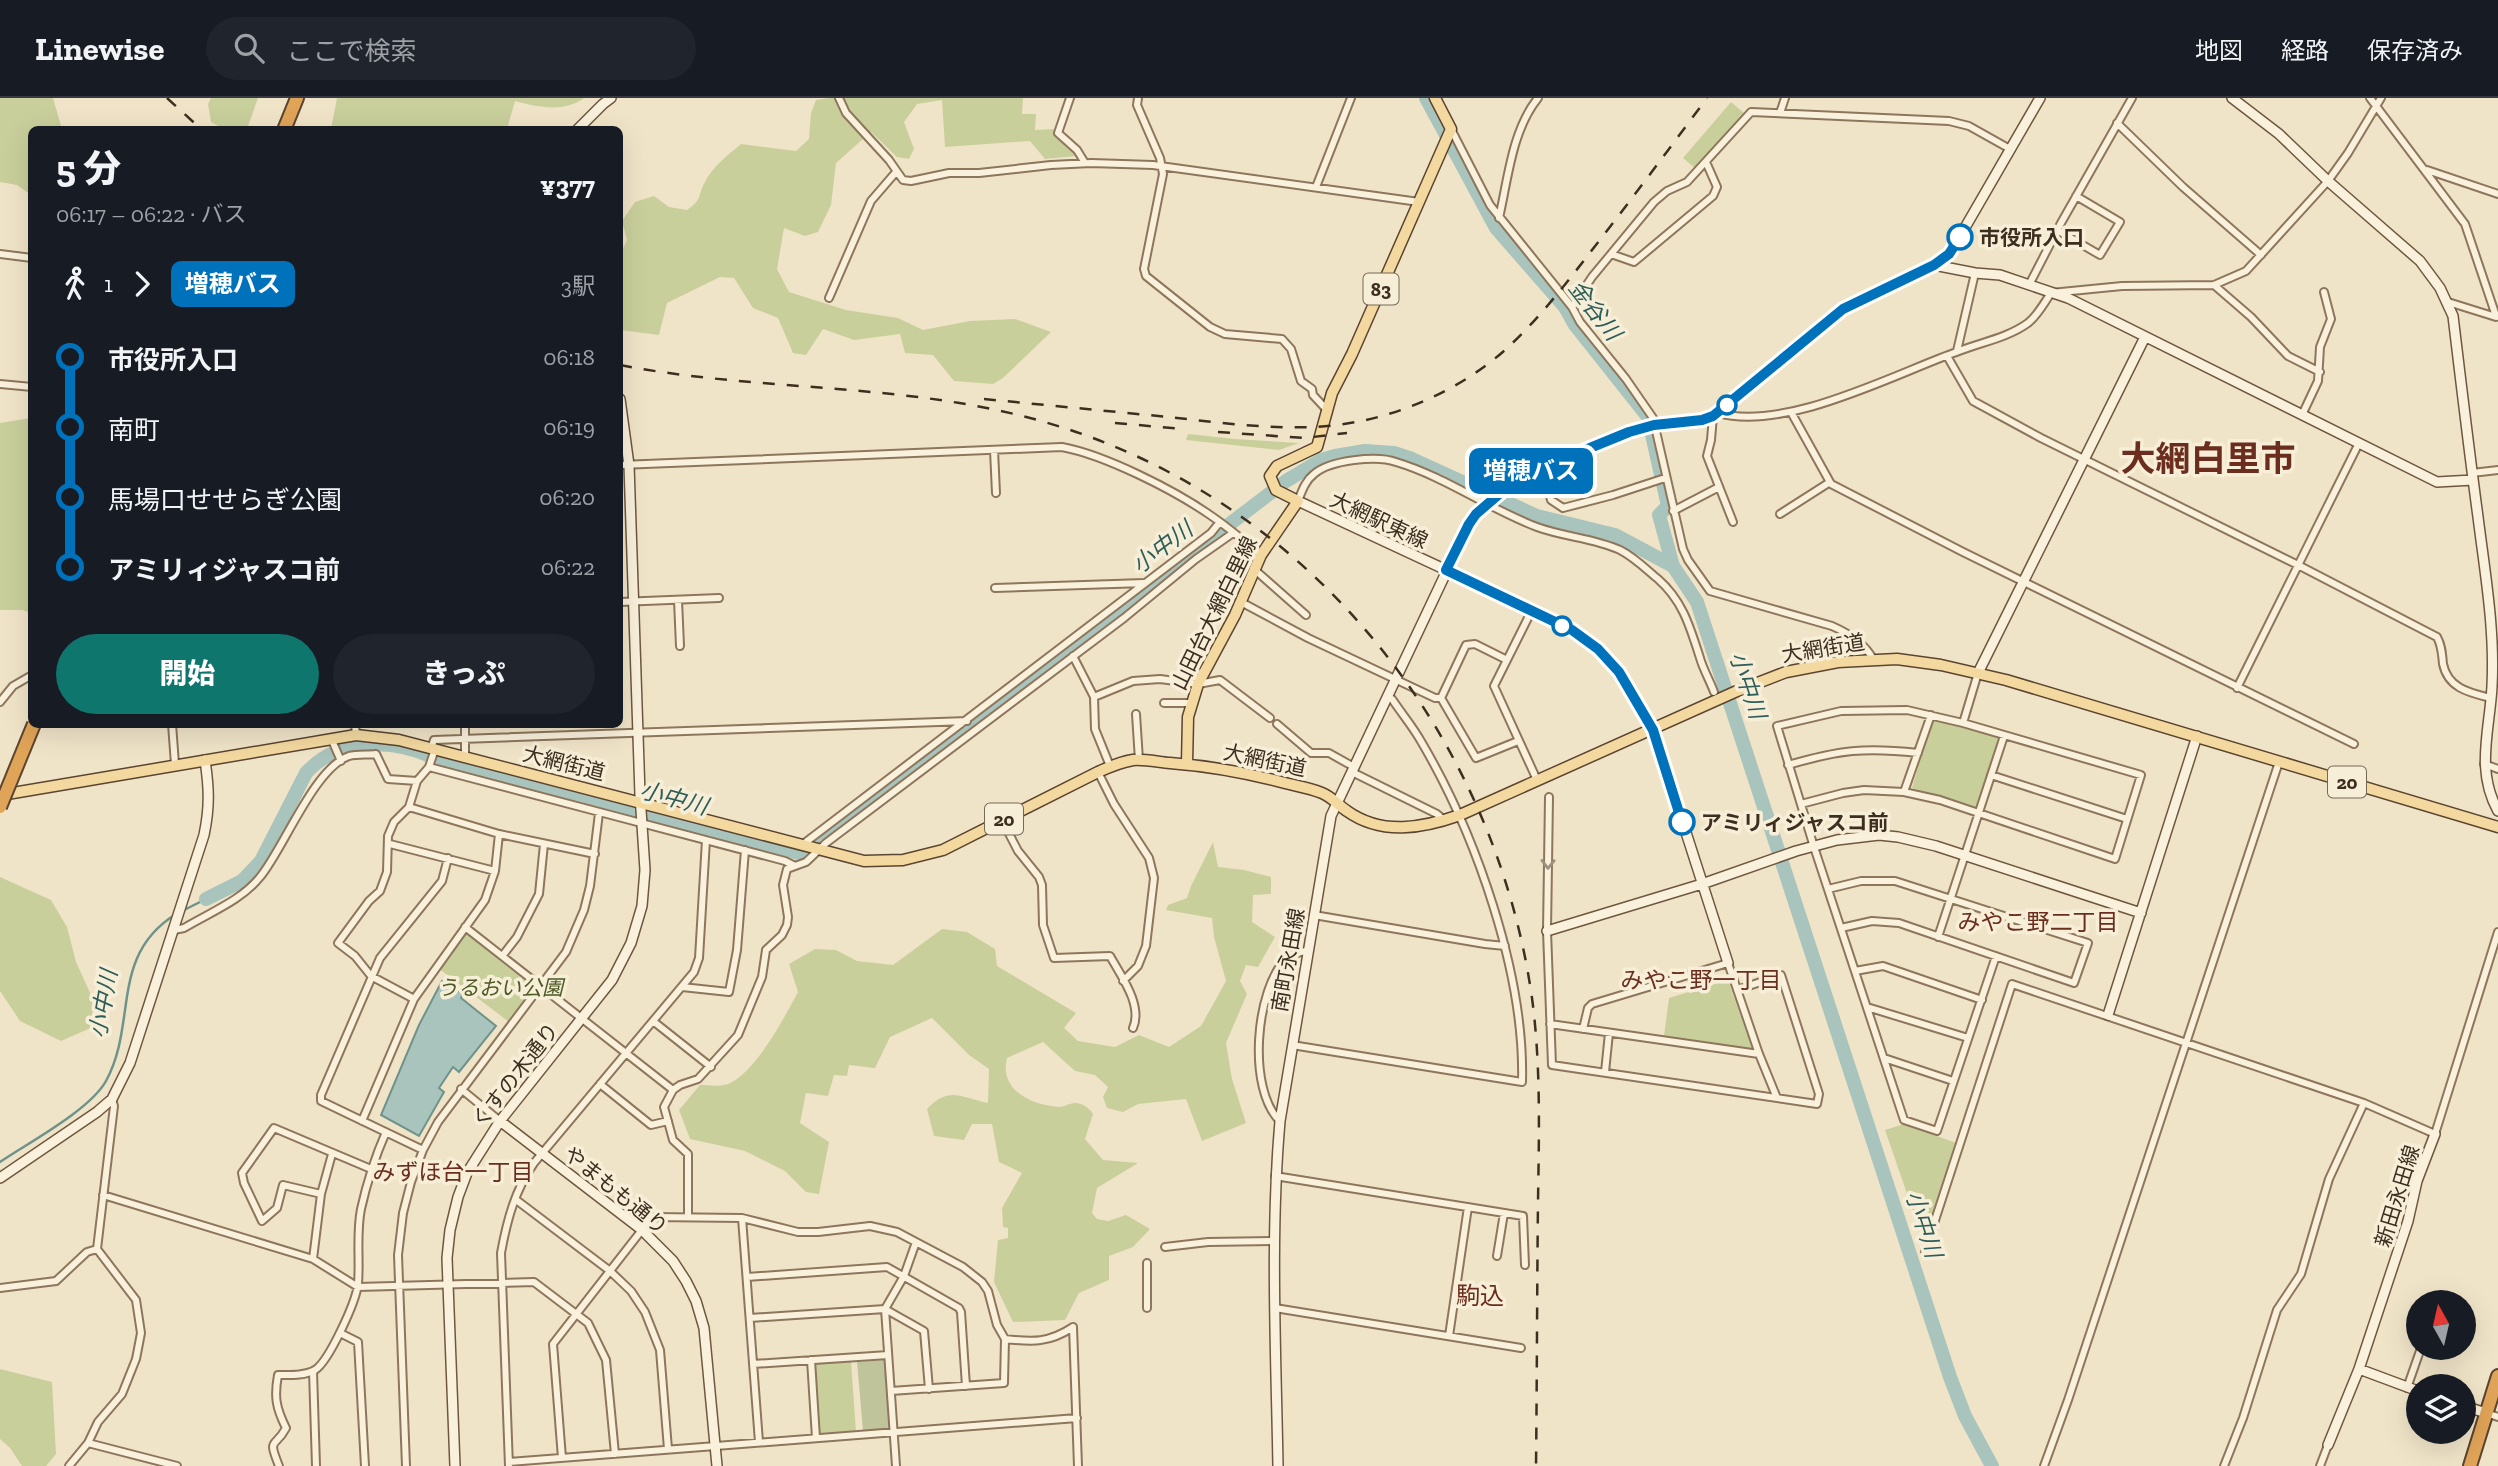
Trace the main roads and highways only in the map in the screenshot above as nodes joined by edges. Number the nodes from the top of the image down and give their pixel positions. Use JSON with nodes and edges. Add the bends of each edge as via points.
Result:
{"nodes":[{"id":1,"x":296,"y":98,"type":"edge"},
{"id":2,"x":1435,"y":98,"type":"edge"},
{"id":3,"x":286,"y":126,"type":"edge"},
{"id":4,"x":32,"y":728,"type":"edge"},
{"id":5,"x":355,"y":730,"type":"edge"},
{"id":6,"x":1187,"y":764,"type":"junction"},
{"id":7,"x":0,"y":795,"type":"edge"},
{"id":8,"x":0,"y":807,"type":"edge"},
{"id":9,"x":2498,"y":827,"type":"edge"},
{"id":10,"x":2498,"y":1376,"type":"edge"},
{"id":11,"x":2492,"y":1415,"type":"edge"},
{"id":12,"x":2470,"y":1466,"type":"edge"}],
"edges":[{"from":1,"to":3,"type":"highway"},
{"from":2,"to":6,"type":"main road","name":"山田台大網白里線","number":"83","via":[[1451,129],[1326,409],[1317,447],[1276,466],[1270,476],[1276,490],[1298,501],[1261,555],[1198,684],[1188,717]]},
{"from":4,"to":8,"type":"highway","bridge":true},
{"from":5,"to":6,"type":"main road","name":"大網街道","number":"20","via":[[864,861],[903,860],[943,849],[1110,766],[1139,760]]},
{"from":5,"to":7,"type":"main road","name":"大網街道","number":"20","via":[[331,738]]},
{"from":6,"to":9,"type":"main road","name":"大網街道","number":"20","via":[[1321,792],[1348,812],[1386,827],[1424,826],[1460,815],[1653,730],[1718,695],[1786,672],[1873,659],[1978,673]]},
{"from":10,"to":11,"type":"highway"},
{"from":11,"to":12,"type":"highway"}]}
